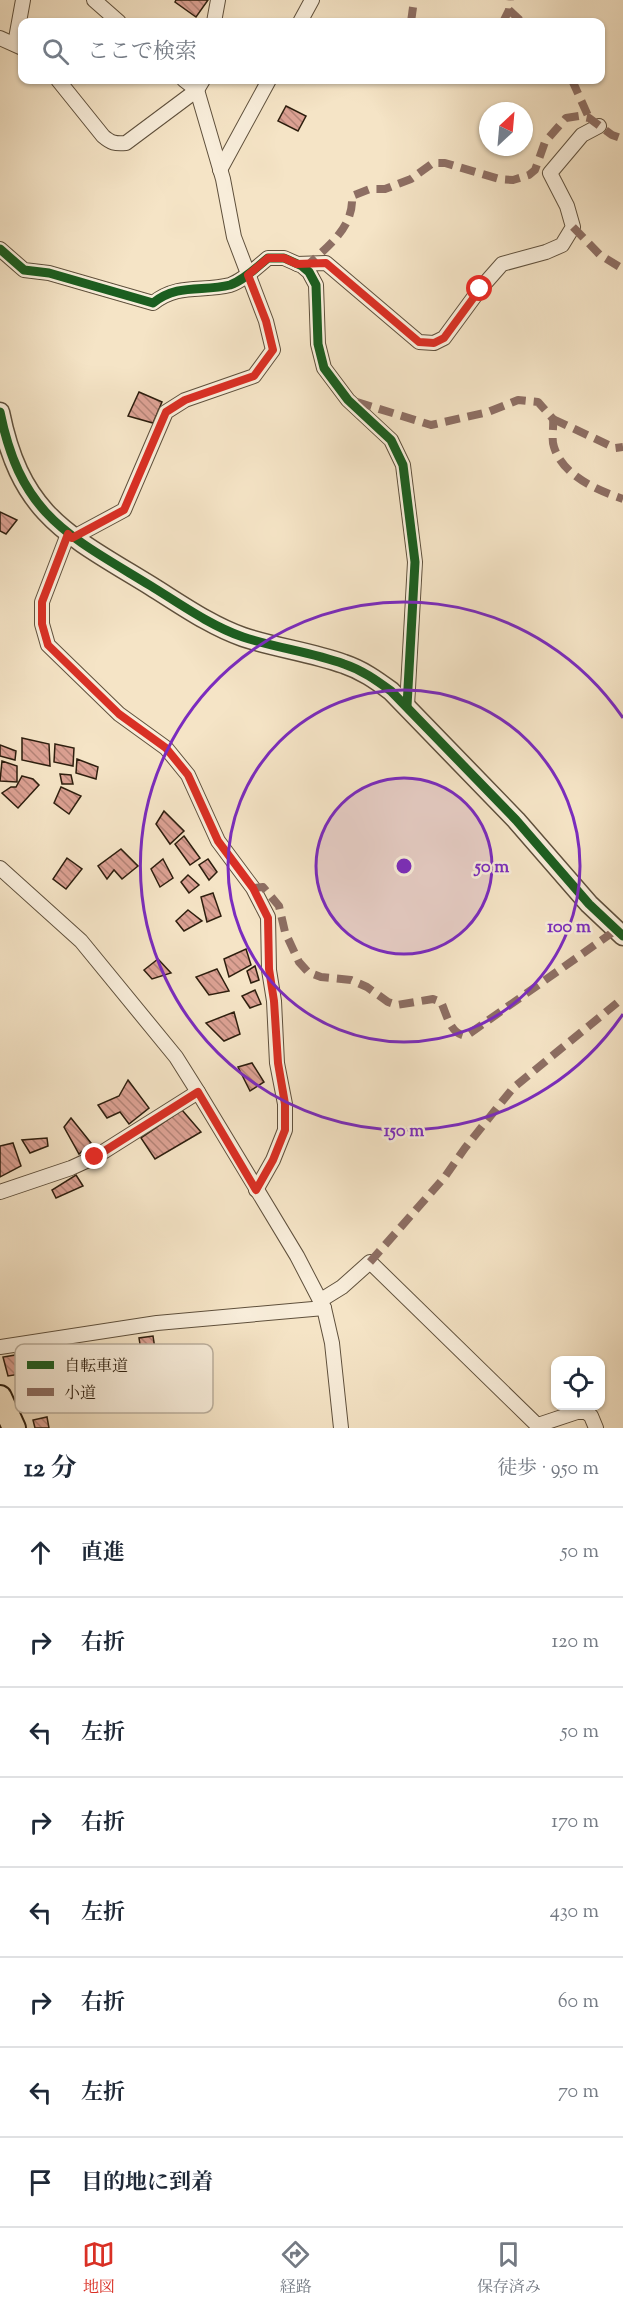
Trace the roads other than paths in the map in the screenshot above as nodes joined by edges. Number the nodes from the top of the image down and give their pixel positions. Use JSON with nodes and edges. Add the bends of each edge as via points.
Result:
{"nodes":[{"id":1,"x":23,"y":0,"type":"edge"},
{"id":2,"x":94,"y":0,"type":"edge"},
{"id":3,"x":218,"y":0,"type":"edge"},
{"id":4,"x":312,"y":0,"type":"edge"},
{"id":5,"x":21,"y":18,"type":"edge"},
{"id":6,"x":115,"y":18,"type":"edge"},
{"id":7,"x":215,"y":18,"type":"edge"},
{"id":8,"x":302,"y":18,"type":"edge"},
{"id":9,"x":0,"y":38,"type":"edge"},
{"id":10,"x":18,"y":46,"type":"edge"},
{"id":11,"x":61,"y":84,"type":"edge"},
{"id":12,"x":267,"y":84,"type":"edge"},
{"id":13,"x":200,"y":85,"type":"edge"},
{"id":14,"x":599,"y":126,"type":"dead end"},
{"id":15,"x":220,"y":170,"type":"junction"},
{"id":16,"x":0,"y":249,"type":"edge"},
{"id":17,"x":297,"y":264,"type":"junction"},
{"id":18,"x":248,"y":275,"type":"junction"},
{"id":19,"x":0,"y":412,"type":"edge"},
{"id":20,"x":70,"y":536,"type":"junction"},
{"id":21,"x":407,"y":706,"type":"junction"},
{"id":22,"x":0,"y":868,"type":"edge"},
{"id":23,"x":623,"y":936,"type":"edge"},
{"id":24,"x":198,"y":1092,"type":"junction"},
{"id":25,"x":256,"y":1190,"type":"junction"},
{"id":26,"x":0,"y":1192,"type":"edge"},
{"id":27,"x":323,"y":1304,"type":"junction"},
{"id":28,"x":20,"y":1344,"type":"edge"},
{"id":29,"x":15,"y":1345,"type":"edge"},
{"id":30,"x":0,"y":1347,"type":"edge"},
{"id":31,"x":0,"y":1397,"type":"edge"},
{"id":32,"x":14,"y":1428,"type":"edge"},
{"id":33,"x":341,"y":1428,"type":"edge"},
{"id":34,"x":596,"y":1428,"type":"edge"}],
"edges":[{"from":1,"to":5,"type":"street"},
{"from":2,"to":6,"type":"street"},
{"from":3,"to":7,"type":"street"},
{"from":4,"to":8,"type":"street"},
{"from":9,"to":10,"type":"street"},
{"from":11,"to":13,"type":"street","via":[[103,136],[117,144],[126,143]]},
{"from":12,"to":15,"type":"street"},
{"from":13,"to":15,"type":"street"},
{"from":14,"to":17,"type":"street","via":[[582,135],[550,173],[573,227],[562,245],[502,264],[444,338],[434,343],[419,342],[326,263]]},
{"from":15,"to":18,"type":"street","via":[[234,237]]},
{"from":16,"to":18,"type":"street","via":[[24,270],[49,273],[153,303],[164,294],[230,284]]},
{"from":17,"to":18,"type":"street","via":[[284,258],[268,258]]},
{"from":17,"to":21,"type":"street","via":[[309,272],[316,285],[318,344],[324,368],[348,400],[391,440],[403,465],[415,562]]},
{"from":18,"to":20,"type":"street","via":[[273,350],[254,376],[185,400],[166,412],[124,510]]},
{"from":19,"to":20,"type":"street","via":[[6,441],[23,483],[39,506]]},
{"from":20,"to":21,"type":"street","via":[[239,636],[345,664],[371,676]]},
{"from":20,"to":25,"type":"street","via":[[42,602],[42,624],[48,645],[119,714],[166,748],[188,775],[218,841],[253,888],[268,918],[269,969],[285,1130]]},
{"from":21,"to":23,"type":"street"},
{"from":22,"to":24,"type":"street","via":[[81,941],[176,1057]]},
{"from":24,"to":25,"type":"street"},
{"from":24,"to":26,"type":"street","via":[[95,1157]]},
{"from":25,"to":27,"type":"street"},
{"from":27,"to":28,"type":"street"},
{"from":27,"to":33,"type":"street","via":[[332,1343]]},
{"from":27,"to":34,"type":"street","via":[[370,1262],[536,1424],[586,1412]]},
{"from":29,"to":30,"type":"street"},
{"from":31,"to":32,"type":"main road"}]}
